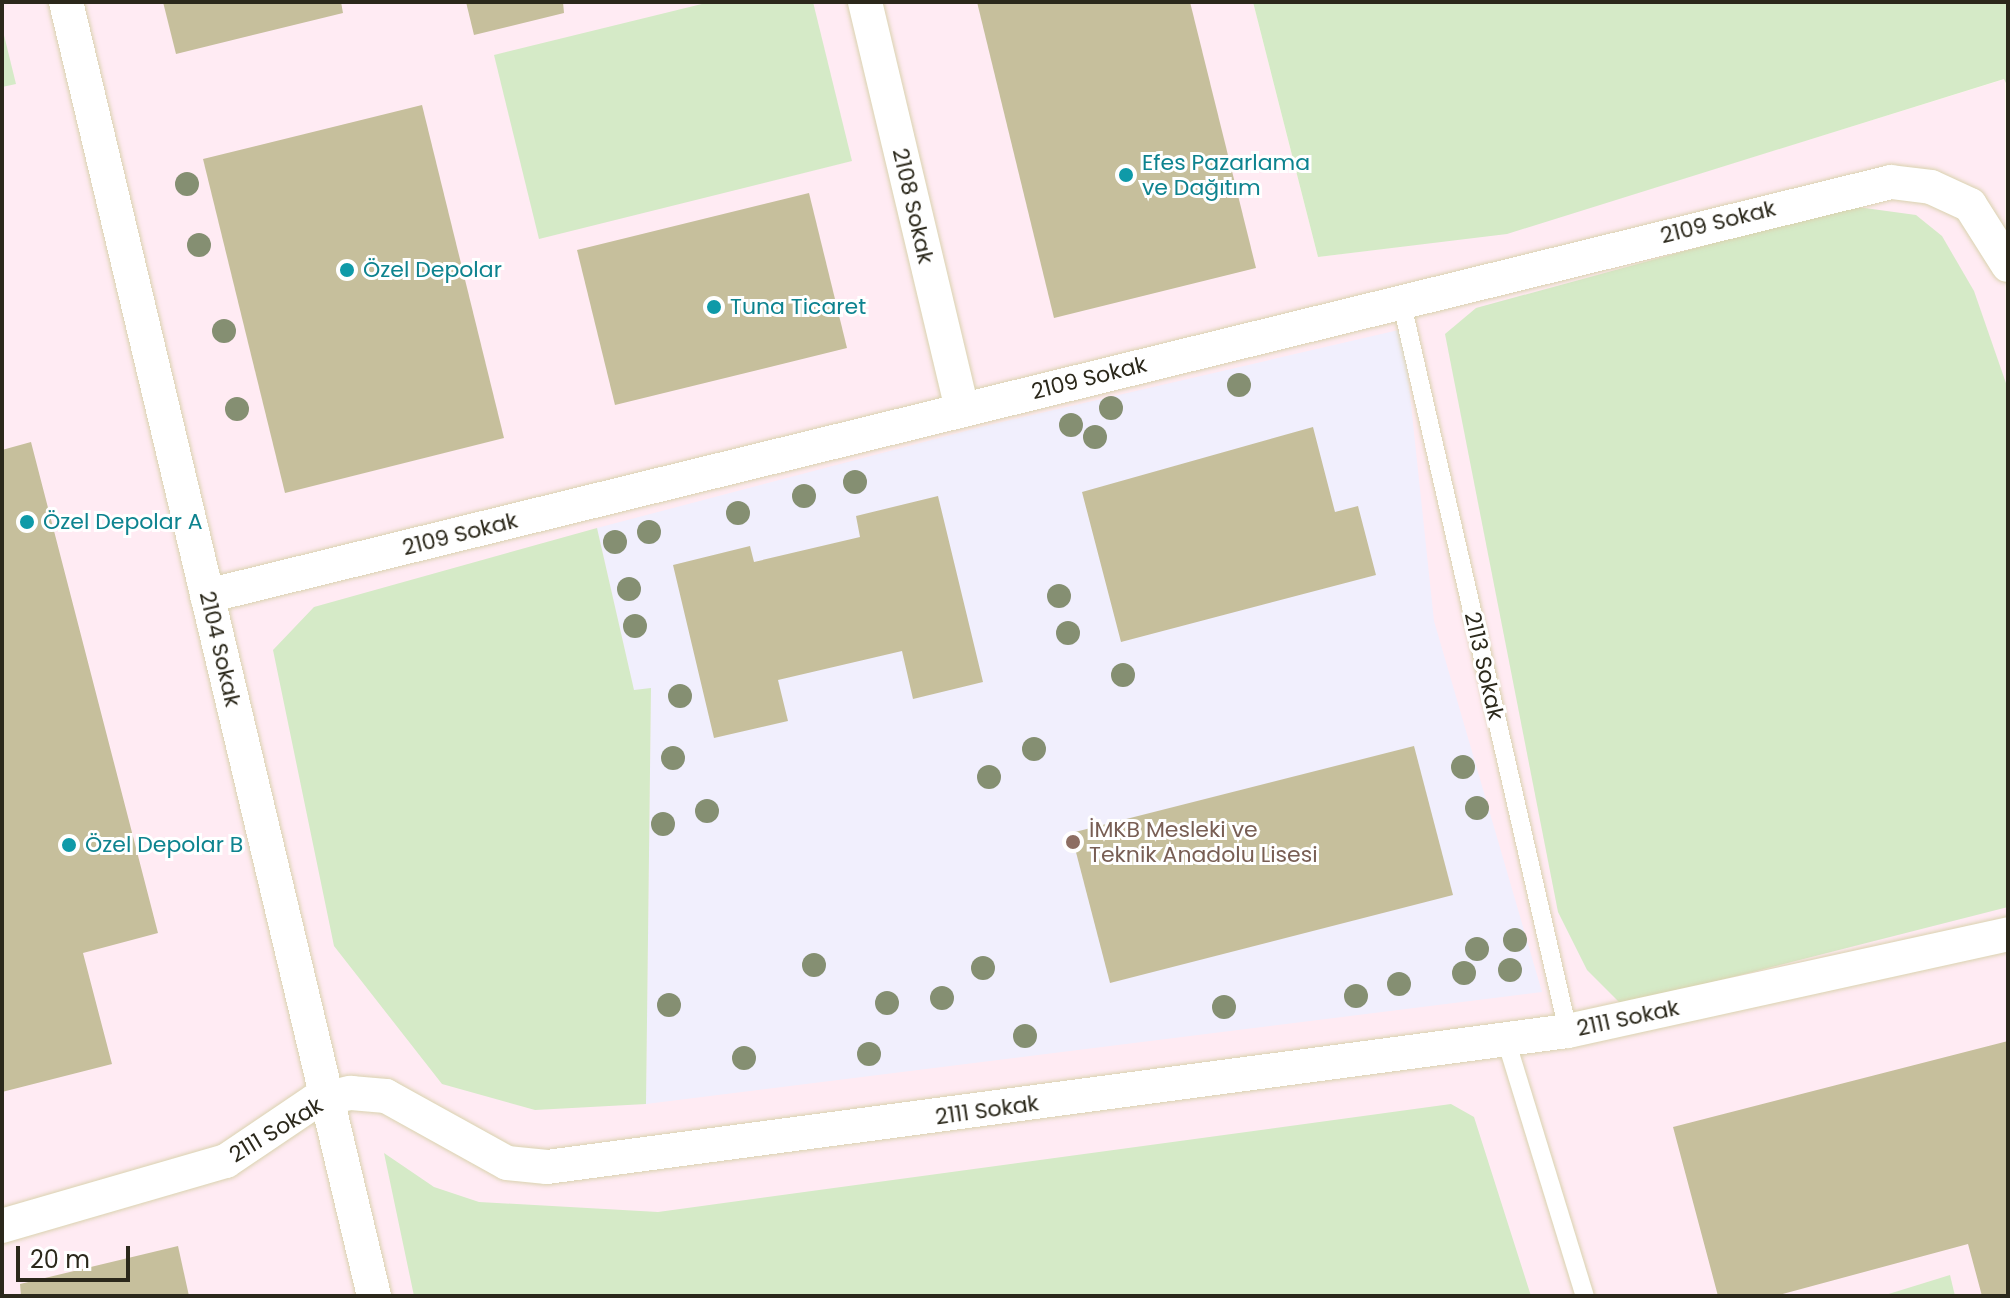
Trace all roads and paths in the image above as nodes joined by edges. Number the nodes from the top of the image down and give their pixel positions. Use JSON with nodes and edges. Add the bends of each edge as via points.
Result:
{"nodes":[{"id":1,"x":66,"y":2,"type":"edge"},
{"id":2,"x":865,"y":2,"type":"edge"},
{"id":3,"x":2008,"y":265,"type":"edge"},
{"id":4,"x":1401,"y":300,"type":"junction"},
{"id":5,"x":962,"y":409,"type":"junction"},
{"id":6,"x":207,"y":596,"type":"junction"},
{"id":7,"x":2008,"y":934,"type":"edge"},
{"id":8,"x":1568,"y":1031,"type":"junction"},
{"id":9,"x":1506,"y":1040,"type":"junction"},
{"id":10,"x":327,"y":1098,"type":"junction"},
{"id":11,"x":2,"y":1226,"type":"edge"},
{"id":12,"x":374,"y":1296,"type":"edge"},
{"id":13,"x":1585,"y":1296,"type":"edge"}],
"edges":[{"from":1,"to":6,"type":"street","name":"2104 Sokak"},
{"from":2,"to":5,"type":"street","name":"2108 Sokak"},
{"from":3,"to":4,"type":"street","name":"2109 Sokak","via":[[1970,205],[1931,187],[1891,182]]},
{"from":4,"to":5,"type":"street","name":"2109 Sokak"},
{"from":4,"to":8,"type":"lane","name":"2113 Sokak"},
{"from":5,"to":6,"type":"street","name":"2109 Sokak"},
{"from":6,"to":10,"type":"street","name":"2104 Sokak"},
{"from":7,"to":8,"type":"street","name":"2111 Sokak"},
{"from":8,"to":9,"type":"street","name":"2111 Sokak"},
{"from":9,"to":10,"type":"street","name":"2111 Sokak","via":[[547,1167],[491,1157],[386,1096]]},
{"from":9,"to":13,"type":"lane"},
{"from":10,"to":11,"type":"street","name":"2111 Sokak","via":[[226,1161]]},
{"from":10,"to":12,"type":"street","name":"2104 Sokak"}]}
